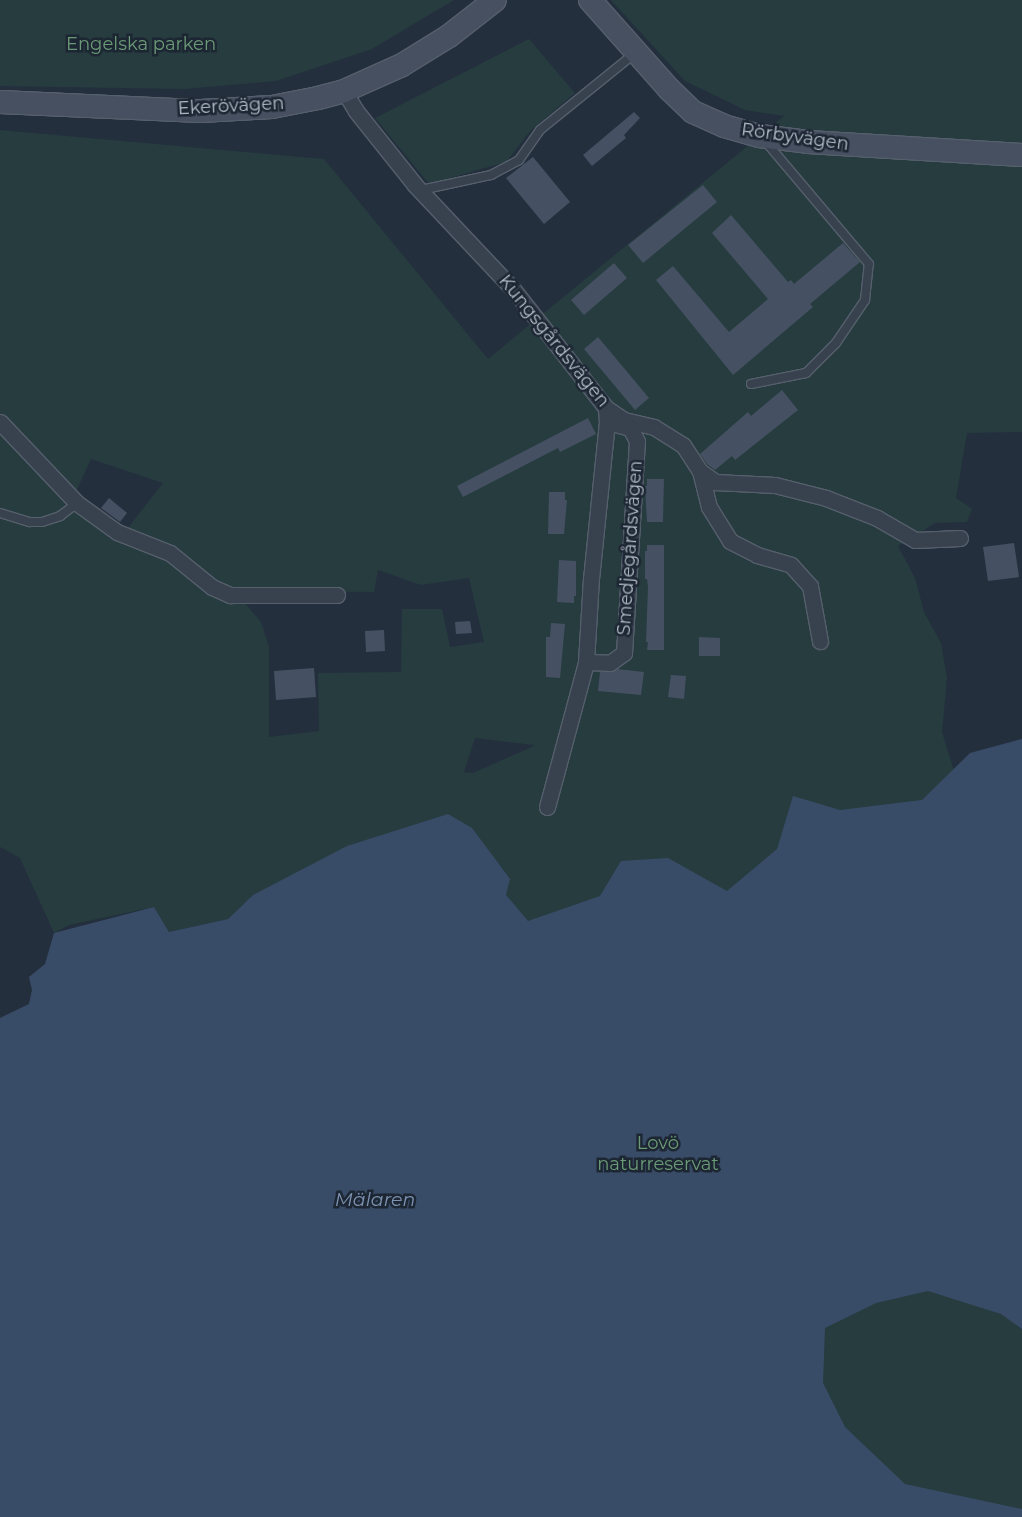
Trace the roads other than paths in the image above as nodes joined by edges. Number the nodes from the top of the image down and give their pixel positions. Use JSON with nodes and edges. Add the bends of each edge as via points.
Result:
{"nodes":[{"id":1,"x":495,"y":0,"type":"edge"},
{"id":2,"x":590,"y":0,"type":"edge"},
{"id":3,"x":637,"y":52,"type":"junction"},
{"id":4,"x":344,"y":91,"type":"junction"},
{"id":5,"x":0,"y":102,"type":"edge"},
{"id":6,"x":760,"y":136,"type":"junction"},
{"id":7,"x":1022,"y":156,"type":"edge"},
{"id":8,"x":421,"y":190,"type":"junction"},
{"id":9,"x":751,"y":384,"type":"dead end"},
{"id":10,"x":606,"y":415,"type":"junction"},
{"id":11,"x":0,"y":422,"type":"edge"},
{"id":12,"x":700,"y":471,"type":"junction"},
{"id":13,"x":77,"y":503,"type":"junction"},
{"id":14,"x":0,"y":513,"type":"edge"},
{"id":15,"x":960,"y":538,"type":"dead end"},
{"id":16,"x":338,"y":595,"type":"dead end"},
{"id":17,"x":820,"y":642,"type":"dead end"},
{"id":18,"x":586,"y":662,"type":"junction"},
{"id":19,"x":547,"y":807,"type":"dead end"}],
"edges":[{"from":1,"to":4,"type":"main road","name":"Ekerövägen","via":[[449,36],[402,65]]},
{"from":2,"to":3,"type":"main road","name":"Rörbyvägen"},
{"from":3,"to":6,"type":"main road","name":"Rörbyvägen","via":[[694,112],[724,126]]},
{"from":3,"to":8,"type":"lane","via":[[540,130],[519,160],[491,175]]},
{"from":4,"to":5,"type":"main road","name":"Ekerövägen","via":[[272,107],[201,111]]},
{"from":4,"to":8,"type":"street","name":"Kungsgårdsvägen"},
{"from":6,"to":7,"type":"main road","name":"Rörbyvägen"},
{"from":6,"to":9,"type":"lane","via":[[869,264],[865,300],[836,344],[806,374]]},
{"from":8,"to":10,"type":"street","name":"Kungsgårdsvägen","via":[[513,290]]},
{"from":10,"to":12,"type":"street","name":"Kungsgårdsvägen","via":[[654,427],[683,445]]},
{"from":10,"to":18,"type":"street","name":"Smedjegårdsvägen"},
{"from":10,"to":18,"type":"street","name":"Smedjegårdsvägen","via":[[630,428],[637,441],[624,652],[610,663]]},
{"from":11,"to":13,"type":"street"},
{"from":12,"to":15,"type":"street","name":"Kungsgårdsvägen","via":[[715,482],[774,485],[826,498],[877,518],[915,540]]},
{"from":12,"to":17,"type":"street","via":[[709,507],[730,541],[791,565],[810,586]]},
{"from":13,"to":14,"type":"lane","via":[[60,516],[42,522],[20,520]]},
{"from":13,"to":16,"type":"street","via":[[117,532],[170,553],[212,587],[230,595]]},
{"from":18,"to":19,"type":"street","name":"Smedjegårdsvägen"}]}
